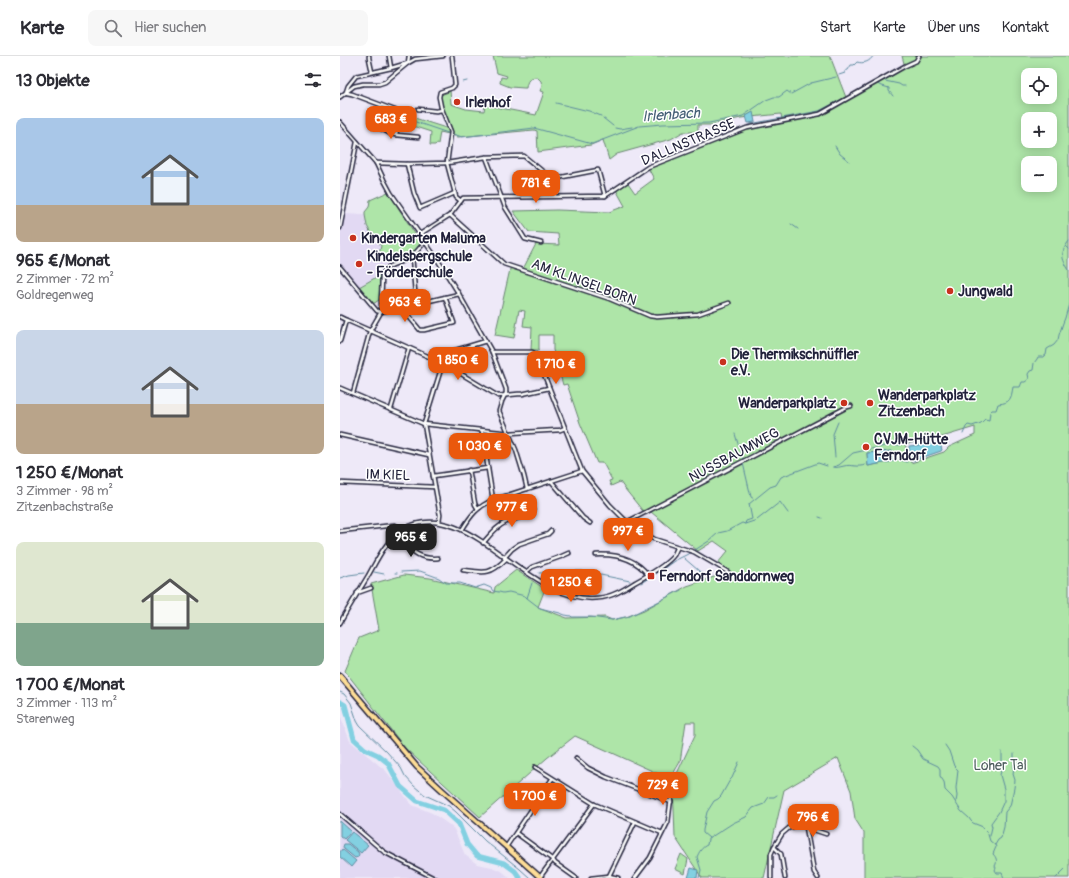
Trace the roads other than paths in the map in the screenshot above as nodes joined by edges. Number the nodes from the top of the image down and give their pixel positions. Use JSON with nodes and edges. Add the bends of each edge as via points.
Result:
{"nodes":[{"id":1,"x":369,"y":56,"type":"edge"},
{"id":2,"x":389,"y":56,"type":"edge"},
{"id":3,"x":409,"y":56,"type":"edge"},
{"id":4,"x":435,"y":56,"type":"edge"},
{"id":5,"x":443,"y":56,"type":"edge"},
{"id":6,"x":452,"y":56,"type":"edge"},
{"id":7,"x":919,"y":56,"type":"edge"},
{"id":8,"x":408,"y":63,"type":"junction"},
{"id":9,"x":391,"y":68,"type":"junction"},
{"id":10,"x":372,"y":72,"type":"junction"},
{"id":11,"x":346,"y":93,"type":"junction"},
{"id":12,"x":340,"y":97,"type":"edge"},
{"id":13,"x":418,"y":109,"type":"dead end"},
{"id":14,"x":442,"y":110,"type":"junction"},
{"id":15,"x":340,"y":122,"type":"edge"},
{"id":16,"x":380,"y":128,"type":"dead end"},
{"id":17,"x":396,"y":135,"type":"junction"},
{"id":18,"x":418,"y":137,"type":"dead end"},
{"id":19,"x":358,"y":142,"type":"junction"},
{"id":20,"x":486,"y":157,"type":"junction"},
{"id":21,"x":376,"y":163,"type":"junction"},
{"id":22,"x":447,"y":163,"type":"junction"},
{"id":23,"x":407,"y":164,"type":"junction"},
{"id":24,"x":552,"y":179,"type":"junction"},
{"id":25,"x":455,"y":193,"type":"junction"},
{"id":26,"x":555,"y":196,"type":"junction"},
{"id":27,"x":605,"y":196,"type":"junction"},
{"id":28,"x":501,"y":198,"type":"junction"},
{"id":29,"x":461,"y":201,"type":"junction"},
{"id":30,"x":341,"y":214,"type":"edge"},
{"id":31,"x":450,"y":215,"type":"junction"},
{"id":32,"x":340,"y":228,"type":"edge"},
{"id":33,"x":420,"y":234,"type":"junction"},
{"id":34,"x":425,"y":242,"type":"junction"},
{"id":35,"x":541,"y":242,"type":"dead end"},
{"id":36,"x":412,"y":256,"type":"junction"},
{"id":37,"x":340,"y":267,"type":"edge"},
{"id":38,"x":459,"y":294,"type":"junction"},
{"id":39,"x":446,"y":297,"type":"junction"},
{"id":40,"x":729,"y":303,"type":"dead end"},
{"id":41,"x":416,"y":304,"type":"junction"},
{"id":42,"x":401,"y":307,"type":"junction"},
{"id":43,"x":381,"y":312,"type":"junction"},
{"id":44,"x":340,"y":316,"type":"edge"},
{"id":45,"x":346,"y":320,"type":"junction"},
{"id":46,"x":370,"y":331,"type":"junction"},
{"id":47,"x":340,"y":341,"type":"edge"},
{"id":48,"x":486,"y":341,"type":"junction"},
{"id":49,"x":409,"y":348,"type":"junction"},
{"id":50,"x":492,"y":352,"type":"junction"},
{"id":51,"x":443,"y":363,"type":"junction"},
{"id":52,"x":340,"y":388,"type":"edge"},
{"id":53,"x":549,"y":388,"type":"junction"},
{"id":54,"x":353,"y":394,"type":"junction"},
{"id":55,"x":505,"y":395,"type":"junction"},
{"id":56,"x":851,"y":406,"type":"dead end"},
{"id":57,"x":391,"y":409,"type":"junction"},
{"id":58,"x":424,"y":424,"type":"junction"},
{"id":59,"x":565,"y":428,"type":"junction"},
{"id":60,"x":482,"y":431,"type":"junction"},
{"id":61,"x":509,"y":433,"type":"junction"},
{"id":62,"x":340,"y":435,"type":"edge"},
{"id":63,"x":429,"y":455,"type":"junction"},
{"id":64,"x":488,"y":468,"type":"junction"},
{"id":65,"x":469,"y":470,"type":"junction"},
{"id":66,"x":582,"y":471,"type":"junction"},
{"id":67,"x":433,"y":476,"type":"junction"},
{"id":68,"x":551,"y":481,"type":"junction"},
{"id":69,"x":340,"y":483,"type":"edge"},
{"id":70,"x":435,"y":487,"type":"junction"},
{"id":71,"x":527,"y":489,"type":"junction"},
{"id":72,"x":493,"y":500,"type":"junction"},
{"id":73,"x":478,"y":509,"type":"junction"},
{"id":74,"x":534,"y":510,"type":"dead end"},
{"id":75,"x":439,"y":522,"type":"junction"},
{"id":76,"x":627,"y":522,"type":"junction"},
{"id":77,"x":590,"y":523,"type":"dead end"},
{"id":78,"x":402,"y":530,"type":"junction"},
{"id":79,"x":462,"y":530,"type":"junction"},
{"id":80,"x":340,"y":531,"type":"edge"},
{"id":81,"x":551,"y":531,"type":"dead end"},
{"id":82,"x":483,"y":543,"type":"junction"},
{"id":83,"x":678,"y":547,"type":"junction"},
{"id":84,"x":569,"y":553,"type":"dead end"},
{"id":85,"x":596,"y":555,"type":"dead end"},
{"id":86,"x":438,"y":558,"type":"dead end"},
{"id":87,"x":505,"y":558,"type":"junction"},
{"id":88,"x":464,"y":570,"type":"dead end"},
{"id":89,"x":526,"y":572,"type":"junction"},
{"id":90,"x":728,"y":572,"type":"dead end"},
{"id":91,"x":648,"y":575,"type":"junction"},
{"id":92,"x":372,"y":588,"type":"dead end"},
{"id":93,"x":357,"y":593,"type":"junction"},
{"id":94,"x":340,"y":622,"type":"edge"},
{"id":95,"x":340,"y":676,"type":"edge"},
{"id":96,"x":576,"y":758,"type":"dead end"},
{"id":97,"x":535,"y":768,"type":"dead end"},
{"id":98,"x":552,"y":778,"type":"junction"},
{"id":99,"x":673,"y":782,"type":"dead end"},
{"id":100,"x":671,"y":802,"type":"junction"},
{"id":101,"x":594,"y":804,"type":"junction"},
{"id":102,"x":340,"y":814,"type":"edge"},
{"id":103,"x":635,"y":822,"type":"junction"},
{"id":104,"x":806,"y":827,"type":"junction"},
{"id":105,"x":516,"y":833,"type":"junction"},
{"id":106,"x":662,"y":833,"type":"junction"},
{"id":107,"x":826,"y":834,"type":"dead end"},
{"id":108,"x":506,"y":847,"type":"junction"},
{"id":109,"x":774,"y":847,"type":"junction"},
{"id":110,"x":553,"y":860,"type":"junction"},
{"id":111,"x":428,"y":875,"type":"junction"},
{"id":112,"x":608,"y":876,"type":"junction"},
{"id":113,"x":426,"y":878,"type":"edge"},
{"id":114,"x":434,"y":878,"type":"edge"},
{"id":115,"x":540,"y":878,"type":"edge"},
{"id":116,"x":576,"y":878,"type":"edge"},
{"id":117,"x":591,"y":878,"type":"edge"},
{"id":118,"x":618,"y":878,"type":"edge"},
{"id":119,"x":635,"y":878,"type":"edge"},
{"id":120,"x":771,"y":878,"type":"edge"},
{"id":121,"x":785,"y":878,"type":"edge"},
{"id":122,"x":818,"y":878,"type":"edge"}],
"edges":[{"from":1,"to":10,"type":"street"},
{"from":2,"to":9,"type":"street"},
{"from":3,"to":8,"type":"street"},
{"from":4,"to":5,"type":"street"},
{"from":4,"to":8,"type":"street","via":[[415,59]]},
{"from":6,"to":14,"type":"street","via":[[455,85],[440,92]]},
{"from":7,"to":27,"type":"street","name":"DALLNSTRASSE","via":[[916,61],[820,114],[747,128],[648,167]]},
{"from":8,"to":9,"type":"street"},
{"from":8,"to":11,"type":"street","via":[[385,82],[354,86]]},
{"from":9,"to":10,"type":"street"},
{"from":10,"to":11,"type":"street","via":[[356,76]]},
{"from":11,"to":12,"type":"street"},
{"from":11,"to":17,"type":"street","via":[[398,111]]},
{"from":13,"to":14,"type":"street","via":[[436,112]]},
{"from":14,"to":22,"type":"street","via":[[450,129]]},
{"from":15,"to":19,"type":"street"},
{"from":16,"to":17,"type":"street"},
{"from":17,"to":18,"type":"street"},
{"from":19,"to":21,"type":"street"},
{"from":19,"to":30,"type":"street"},
{"from":20,"to":22,"type":"street"},
{"from":20,"to":24,"type":"street","via":[[524,156]]},
{"from":20,"to":28,"type":"street"},
{"from":21,"to":23,"type":"street"},
{"from":21,"to":33,"type":"street","via":[[392,193]]},
{"from":22,"to":23,"type":"street"},
{"from":22,"to":25,"type":"street"},
{"from":23,"to":25,"type":"street","via":[[420,208]]},
{"from":24,"to":26,"type":"street"},
{"from":24,"to":27,"type":"street","via":[[598,170]]},
{"from":25,"to":29,"type":"street"},
{"from":26,"to":27,"type":"street"},
{"from":26,"to":28,"type":"street"},
{"from":28,"to":29,"type":"street","via":[[463,198]]},
{"from":28,"to":35,"type":"street","via":[[525,239]]},
{"from":29,"to":31,"type":"street"},
{"from":30,"to":32,"type":"street"},
{"from":31,"to":33,"type":"street"},
{"from":31,"to":40,"type":"street","name":"AM KLINGELBORN","via":[[504,264],[610,299],[650,316],[698,314]]},
{"from":33,"to":34,"type":"street"},
{"from":34,"to":36,"type":"street"},
{"from":34,"to":38,"type":"street"},
{"from":36,"to":41,"type":"street"},
{"from":36,"to":43,"type":"street","via":[[384,271]]},
{"from":37,"to":43,"type":"street","via":[[377,311]]},
{"from":38,"to":39,"type":"street"},
{"from":38,"to":48,"type":"street"},
{"from":39,"to":41,"type":"street"},
{"from":39,"to":42,"type":"street","via":[[454,323],[424,330],[420,330]]},
{"from":41,"to":42,"type":"street"},
{"from":42,"to":43,"type":"street"},
{"from":43,"to":46,"type":"street"},
{"from":44,"to":45,"type":"street"},
{"from":45,"to":46,"type":"street"},
{"from":45,"to":47,"type":"street"},
{"from":46,"to":49,"type":"street"},
{"from":46,"to":54,"type":"street"},
{"from":48,"to":50,"type":"street"},
{"from":48,"to":51,"type":"street","via":[[446,353]]},
{"from":49,"to":51,"type":"street"},
{"from":49,"to":57,"type":"street"},
{"from":50,"to":53,"type":"street","via":[[536,354]]},
{"from":50,"to":55,"type":"street","via":[[506,389]]},
{"from":51,"to":55,"type":"street","via":[[498,396]]},
{"from":51,"to":58,"type":"street"},
{"from":52,"to":54,"type":"street"},
{"from":53,"to":55,"type":"street"},
{"from":53,"to":59,"type":"street"},
{"from":54,"to":57,"type":"street"},
{"from":55,"to":61,"type":"street","via":[[499,411]]},
{"from":56,"to":76,"type":"street","name":"NUSSBAUMWEG"},
{"from":57,"to":58,"type":"street"},
{"from":58,"to":60,"type":"street"},
{"from":58,"to":63,"type":"street"},
{"from":59,"to":61,"type":"street"},
{"from":59,"to":66,"type":"street"},
{"from":60,"to":61,"type":"street"},
{"from":60,"to":64,"type":"street"},
{"from":61,"to":71,"type":"street"},
{"from":62,"to":63,"type":"street"},
{"from":63,"to":67,"type":"street"},
{"from":64,"to":65,"type":"street"},
{"from":64,"to":72,"type":"street"},
{"from":65,"to":67,"type":"street"},
{"from":65,"to":73,"type":"street"},
{"from":66,"to":68,"type":"street"},
{"from":66,"to":76,"type":"street"},
{"from":67,"to":70,"type":"street"},
{"from":68,"to":71,"type":"street"},
{"from":68,"to":77,"type":"street"},
{"from":69,"to":70,"type":"street","name":"IM KIEL"},
{"from":70,"to":75,"type":"street"},
{"from":71,"to":72,"type":"street"},
{"from":72,"to":73,"type":"street"},
{"from":73,"to":79,"type":"street"},
{"from":74,"to":82,"type":"street","via":[[531,514],[500,525]]},
{"from":75,"to":78,"type":"street","via":[[418,523]]},
{"from":75,"to":79,"type":"street"},
{"from":76,"to":83,"type":"street","via":[[654,539]]},
{"from":78,"to":80,"type":"street","via":[[395,525]]},
{"from":78,"to":86,"type":"street","via":[[408,544],[418,555],[429,559]]},
{"from":78,"to":93,"type":"street","via":[[386,546]]},
{"from":79,"to":82,"type":"street"},
{"from":81,"to":87,"type":"street","via":[[519,544]]},
{"from":82,"to":87,"type":"street"},
{"from":83,"to":90,"type":"street","via":[[694,552]]},
{"from":83,"to":91,"type":"street","via":[[672,556]]},
{"from":84,"to":89,"type":"street","via":[[532,567]]},
{"from":85,"to":91,"type":"street","via":[[629,560],[638,564]]},
{"from":87,"to":88,"type":"street","via":[[491,571],[480,573]]},
{"from":87,"to":89,"type":"street"},
{"from":89,"to":91,"type":"street","via":[[548,587],[587,599],[614,594]]},
{"from":92,"to":93,"type":"street"},
{"from":93,"to":94,"type":"street"},
{"from":95,"to":108,"type":"main road","via":[[417,767]]},
{"from":96,"to":100,"type":"street","via":[[588,768],[606,777]]},
{"from":97,"to":98,"type":"street"},
{"from":98,"to":101,"type":"street"},
{"from":98,"to":105,"type":"street"},
{"from":99,"to":100,"type":"street"},
{"from":100,"to":106,"type":"street","via":[[668,822]]},
{"from":101,"to":103,"type":"street"},
{"from":101,"to":110,"type":"street"},
{"from":102,"to":111,"type":"street","via":[[384,852]]},
{"from":103,"to":106,"type":"street"},
{"from":103,"to":112,"type":"street"},
{"from":104,"to":107,"type":"street"},
{"from":104,"to":109,"type":"street","via":[[799,825],[789,828]]},
{"from":104,"to":122,"type":"street","via":[[814,872]]},
{"from":105,"to":108,"type":"street"},
{"from":105,"to":110,"type":"street"},
{"from":106,"to":119,"type":"street","via":[[650,858]]},
{"from":108,"to":115,"type":"main road"},
{"from":109,"to":120,"type":"street","via":[[771,854]]},
{"from":109,"to":121,"type":"street","via":[[780,854]]},
{"from":110,"to":115,"type":"street"},
{"from":110,"to":116,"type":"street"},
{"from":111,"to":113,"type":"street"},
{"from":111,"to":114,"type":"street"},
{"from":112,"to":117,"type":"street"},
{"from":112,"to":118,"type":"street"}]}
